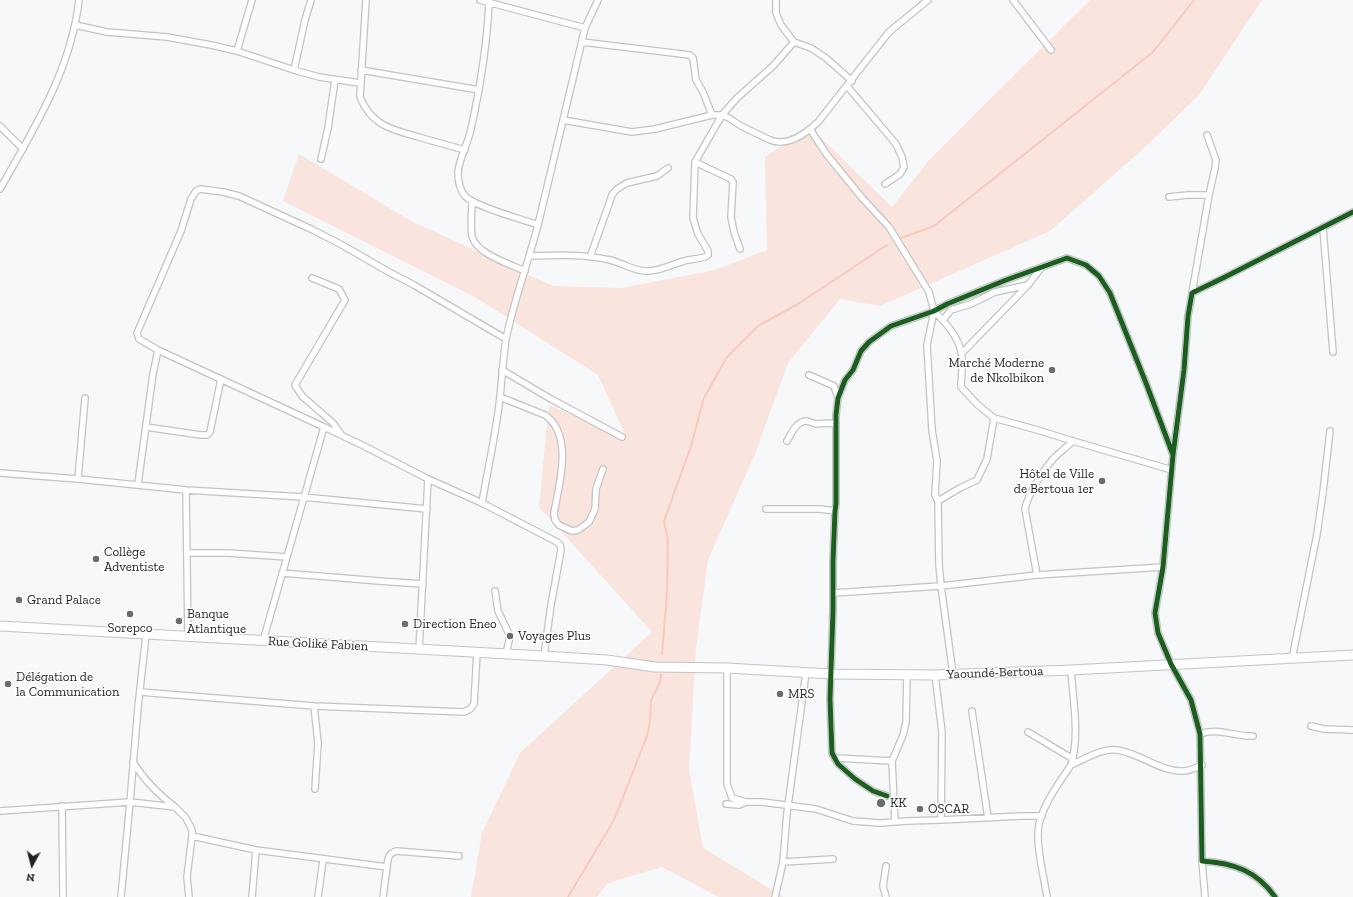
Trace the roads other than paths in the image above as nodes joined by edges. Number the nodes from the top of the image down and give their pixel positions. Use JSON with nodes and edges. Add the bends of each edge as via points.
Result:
{"nodes":[{"id":1,"x":79,"y":0,"type":"edge"},
{"id":2,"x":252,"y":0,"type":"edge"},
{"id":3,"x":311,"y":0,"type":"edge"},
{"id":4,"x":366,"y":0,"type":"edge"},
{"id":5,"x":480,"y":0,"type":"edge"},
{"id":6,"x":598,"y":0,"type":"edge"},
{"id":7,"x":776,"y":0,"type":"edge"},
{"id":8,"x":928,"y":0,"type":"edge"},
{"id":9,"x":1013,"y":0,"type":"edge"},
{"id":10,"x":489,"y":3,"type":"junction"},
{"id":11,"x":920,"y":3,"type":"edge"},
{"id":12,"x":75,"y":25,"type":"junction"},
{"id":13,"x":585,"y":28,"type":"junction"},
{"id":14,"x":582,"y":42,"type":"junction"},
{"id":15,"x":794,"y":42,"type":"junction"},
{"id":16,"x":1052,"y":50,"type":"dead end"},
{"id":17,"x":237,"y":51,"type":"junction"},
{"id":18,"x":294,"y":70,"type":"junction"},
{"id":19,"x":361,"y":70,"type":"junction"},
{"id":20,"x":335,"y":80,"type":"junction"},
{"id":21,"x":852,"y":81,"type":"junction"},
{"id":22,"x":360,"y":82,"type":"junction"},
{"id":23,"x":847,"y":86,"type":"junction"},
{"id":24,"x":479,"y":90,"type":"junction"},
{"id":25,"x":712,"y":115,"type":"junction"},
{"id":26,"x":722,"y":115,"type":"junction"},
{"id":27,"x":563,"y":120,"type":"junction"},
{"id":28,"x":0,"y":126,"type":"edge"},
{"id":29,"x":810,"y":129,"type":"junction"},
{"id":30,"x":1207,"y":135,"type":"dead end"},
{"id":31,"x":23,"y":149,"type":"junction"},
{"id":32,"x":465,"y":150,"type":"junction"},
{"id":33,"x":320,"y":159,"type":"dead end"},
{"id":34,"x":695,"y":162,"type":"junction"},
{"id":35,"x":668,"y":168,"type":"dead end"},
{"id":36,"x":885,"y":184,"type":"dead end"},
{"id":37,"x":0,"y":190,"type":"edge"},
{"id":38,"x":1209,"y":195,"type":"junction"},
{"id":39,"x":1170,"y":197,"type":"dead end"},
{"id":40,"x":472,"y":202,"type":"junction"},
{"id":41,"x":1353,"y":212,"type":"edge"},
{"id":42,"x":538,"y":225,"type":"junction"},
{"id":43,"x":1323,"y":228,"type":"junction"},
{"id":44,"x":740,"y":249,"type":"dead end"},
{"id":45,"x":530,"y":256,"type":"junction"},
{"id":46,"x":590,"y":257,"type":"junction"},
{"id":47,"x":1042,"y":267,"type":"junction"},
{"id":48,"x":525,"y":271,"type":"junction"},
{"id":49,"x":312,"y":278,"type":"dead end"},
{"id":50,"x":1028,"y":285,"type":"junction"},
{"id":51,"x":1192,"y":292,"type":"junction"},
{"id":52,"x":934,"y":311,"type":"junction"},
{"id":53,"x":943,"y":320,"type":"junction"},
{"id":54,"x":506,"y":339,"type":"junction"},
{"id":55,"x":158,"y":350,"type":"junction"},
{"id":56,"x":1333,"y":352,"type":"dead end"},
{"id":57,"x":962,"y":353,"type":"junction"},
{"id":58,"x":502,"y":370,"type":"junction"},
{"id":59,"x":809,"y":374,"type":"dead end"},
{"id":60,"x":220,"y":379,"type":"junction"},
{"id":61,"x":500,"y":397,"type":"junction"},
{"id":62,"x":85,"y":398,"type":"dead end"},
{"id":63,"x":838,"y":398,"type":"junction"},
{"id":64,"x":994,"y":418,"type":"junction"},
{"id":65,"x":836,"y":424,"type":"junction"},
{"id":66,"x":146,"y":427,"type":"junction"},
{"id":67,"x":324,"y":427,"type":"junction"},
{"id":68,"x":1330,"y":431,"type":"dead end"},
{"id":69,"x":341,"y":435,"type":"junction"},
{"id":70,"x":622,"y":436,"type":"dead end"},
{"id":71,"x":787,"y":441,"type":"dead end"},
{"id":72,"x":1073,"y":442,"type":"junction"},
{"id":73,"x":1173,"y":455,"type":"junction"},
{"id":74,"x":603,"y":469,"type":"dead end"},
{"id":75,"x":1172,"y":470,"type":"junction"},
{"id":76,"x":0,"y":473,"type":"edge"},
{"id":77,"x":78,"y":479,"type":"junction"},
{"id":78,"x":428,"y":479,"type":"junction"},
{"id":79,"x":138,"y":484,"type":"junction"},
{"id":80,"x":186,"y":490,"type":"junction"},
{"id":81,"x":303,"y":497,"type":"junction"},
{"id":82,"x":938,"y":501,"type":"junction"},
{"id":83,"x":482,"y":503,"type":"junction"},
{"id":84,"x":427,"y":509,"type":"junction"},
{"id":85,"x":766,"y":509,"type":"dead end"},
{"id":86,"x":835,"y":511,"type":"junction"},
{"id":87,"x":187,"y":553,"type":"junction"},
{"id":88,"x":287,"y":557,"type":"junction"},
{"id":89,"x":1163,"y":566,"type":"junction"},
{"id":90,"x":282,"y":573,"type":"junction"},
{"id":91,"x":1037,"y":575,"type":"junction"},
{"id":92,"x":423,"y":584,"type":"junction"},
{"id":93,"x":941,"y":586,"type":"junction"},
{"id":94,"x":495,"y":591,"type":"dead end"},
{"id":95,"x":833,"y":593,"type":"junction"},
{"id":96,"x":0,"y":626,"type":"edge"},
{"id":97,"x":146,"y":635,"type":"junction"},
{"id":98,"x":188,"y":637,"type":"junction"},
{"id":99,"x":263,"y":642,"type":"junction"},
{"id":100,"x":419,"y":650,"type":"junction"},
{"id":101,"x":478,"y":653,"type":"junction"},
{"id":102,"x":506,"y":654,"type":"junction"},
{"id":103,"x":1353,"y":655,"type":"edge"},
{"id":104,"x":544,"y":656,"type":"junction"},
{"id":105,"x":1292,"y":659,"type":"junction"},
{"id":106,"x":636,"y":663,"type":"joint"},
{"id":107,"x":1171,"y":664,"type":"junction"},
{"id":108,"x":727,"y":668,"type":"junction"},
{"id":109,"x":1071,"y":670,"type":"junction"},
{"id":110,"x":806,"y":672,"type":"junction"},
{"id":111,"x":831,"y":674,"type":"junction"},
{"id":112,"x":953,"y":674,"type":"junction"},
{"id":113,"x":907,"y":675,"type":"junction"},
{"id":114,"x":935,"y":675,"type":"junction"},
{"id":115,"x":140,"y":692,"type":"junction"},
{"id":116,"x":314,"y":706,"type":"junction"},
{"id":117,"x":972,"y":710,"type":"dead end"},
{"id":118,"x":1311,"y":726,"type":"dead end"},
{"id":119,"x":1353,"y":730,"type":"edge"},
{"id":120,"x":1028,"y":732,"type":"dead end"},
{"id":121,"x":1200,"y":734,"type":"junction"},
{"id":122,"x":1253,"y":736,"type":"dead end"},
{"id":123,"x":836,"y":758,"type":"junction"},
{"id":124,"x":892,"y":761,"type":"junction"},
{"id":125,"x":133,"y":762,"type":"junction"},
{"id":126,"x":1072,"y":762,"type":"junction"},
{"id":127,"x":1202,"y":765,"type":"junction"},
{"id":128,"x":315,"y":789,"type":"dead end"},
{"id":129,"x":887,"y":796,"type":"dead end"},
{"id":130,"x":130,"y":802,"type":"junction"},
{"id":131,"x":746,"y":802,"type":"junction"},
{"id":132,"x":726,"y":804,"type":"dead end"},
{"id":133,"x":62,"y":806,"type":"junction"},
{"id":134,"x":788,"y":806,"type":"junction"},
{"id":135,"x":175,"y":807,"type":"junction"},
{"id":136,"x":0,"y":811,"type":"edge"},
{"id":137,"x":1042,"y":816,"type":"junction"},
{"id":138,"x":988,"y":818,"type":"junction"},
{"id":139,"x":941,"y":820,"type":"junction"},
{"id":140,"x":895,"y":822,"type":"junction"},
{"id":141,"x":192,"y":836,"type":"junction"},
{"id":142,"x":256,"y":850,"type":"junction"},
{"id":143,"x":458,"y":856,"type":"dead end"},
{"id":144,"x":833,"y":859,"type":"dead end"},
{"id":145,"x":323,"y":860,"type":"junction"},
{"id":146,"x":1202,"y":861,"type":"junction"},
{"id":147,"x":783,"y":862,"type":"junction"},
{"id":148,"x":886,"y":866,"type":"dead end"},
{"id":149,"x":387,"y":867,"type":"junction"},
{"id":150,"x":63,"y":897,"type":"edge"},
{"id":151,"x":121,"y":897,"type":"edge"},
{"id":152,"x":189,"y":897,"type":"edge"},
{"id":153,"x":252,"y":897,"type":"edge"},
{"id":154,"x":318,"y":897,"type":"edge"},
{"id":155,"x":383,"y":897,"type":"edge"},
{"id":156,"x":774,"y":897,"type":"edge"},
{"id":157,"x":886,"y":897,"type":"edge"},
{"id":158,"x":1048,"y":897,"type":"edge"},
{"id":159,"x":1205,"y":897,"type":"edge"},
{"id":160,"x":1275,"y":897,"type":"edge"}],
"edges":[{"from":1,"to":12,"type":"street"},
{"from":2,"to":17,"type":"street"},
{"from":3,"to":18,"type":"street"},
{"from":4,"to":19,"type":"street"},
{"from":5,"to":10,"type":"street"},
{"from":6,"to":13,"type":"street"},
{"from":7,"to":15,"type":"street","via":[[776,13],[781,25]]},
{"from":8,"to":11,"type":"street"},
{"from":9,"to":16,"type":"street"},
{"from":10,"to":13,"type":"street"},
{"from":10,"to":24,"type":"street","via":[[488,32]]},
{"from":11,"to":21,"type":"street","via":[[889,32]]},
{"from":12,"to":17,"type":"street"},
{"from":12,"to":31,"type":"street","via":[[59,78]]},
{"from":13,"to":14,"type":"street"},
{"from":14,"to":25,"type":"street","via":[[690,54],[693,58],[696,80]]},
{"from":14,"to":27,"type":"street"},
{"from":15,"to":21,"type":"street","via":[[811,48],[826,58]]},
{"from":15,"to":26,"type":"street"},
{"from":17,"to":18,"type":"street"},
{"from":18,"to":20,"type":"street"},
{"from":19,"to":22,"type":"street"},
{"from":19,"to":24,"type":"street"},
{"from":20,"to":22,"type":"street"},
{"from":20,"to":33,"type":"street","via":[[328,128]]},
{"from":21,"to":23,"type":"street"},
{"from":22,"to":32,"type":"street","via":[[360,97],[364,108],[380,123],[394,130]]},
{"from":23,"to":29,"type":"street","via":[[824,116]]},
{"from":23,"to":36,"type":"street","via":[[896,144],[902,157],[904,167],[900,174]]},
{"from":24,"to":32,"type":"street"},
{"from":25,"to":26,"type":"street"},
{"from":25,"to":27,"type":"street","via":[[632,132]]},
{"from":26,"to":29,"type":"street","via":[[775,142],[785,142]]},
{"from":26,"to":34,"type":"street"},
{"from":27,"to":42,"type":"street"},
{"from":28,"to":31,"type":"street"},
{"from":29,"to":52,"type":"street","via":[[827,155],[889,227],[929,292]]},
{"from":30,"to":38,"type":"street","via":[[1216,160]]},
{"from":31,"to":37,"type":"street"},
{"from":32,"to":40,"type":"street","via":[[458,173],[459,186],[464,196]]},
{"from":34,"to":44,"type":"street","via":[[733,182],[731,217]]},
{"from":34,"to":46,"type":"street","via":[[693,218],[708,255],[649,271]]},
{"from":35,"to":46,"type":"street","via":[[657,176],[627,183],[617,189],[612,195]]},
{"from":38,"to":39,"type":"street"},
{"from":38,"to":51,"type":"street"},
{"from":40,"to":42,"type":"street"},
{"from":40,"to":48,"type":"street","via":[[471,229],[476,246]]},
{"from":41,"to":43,"type":"street"},
{"from":42,"to":45,"type":"street"},
{"from":43,"to":51,"type":"street"},
{"from":43,"to":56,"type":"street"},
{"from":45,"to":46,"type":"street"},
{"from":45,"to":48,"type":"street"},
{"from":47,"to":50,"type":"street"},
{"from":47,"to":52,"type":"street"},
{"from":47,"to":73,"type":"street","via":[[1067,258],[1086,265],[1099,276],[1110,292]]},
{"from":48,"to":54,"type":"street"},
{"from":49,"to":69,"type":"street","via":[[339,288],[345,300],[296,384],[302,396],[333,423]]},
{"from":50,"to":53,"type":"street","via":[[995,292],[971,304],[951,310]]},
{"from":50,"to":57,"type":"street"},
{"from":51,"to":73,"type":"street"},
{"from":52,"to":53,"type":"street"},
{"from":52,"to":63,"type":"street","via":[[891,326],[869,342],[861,351]]},
{"from":52,"to":82,"type":"street","via":[[927,345],[932,430],[937,461],[935,495]]},
{"from":53,"to":57,"type":"street"},
{"from":54,"to":55,"type":"street","via":[[313,230],[239,196],[200,190],[196,191],[191,199],[178,237],[137,333],[139,339]]},
{"from":54,"to":58,"type":"street"},
{"from":55,"to":60,"type":"street"},
{"from":55,"to":66,"type":"street"},
{"from":57,"to":64,"type":"street","via":[[961,387]]},
{"from":58,"to":61,"type":"street"},
{"from":58,"to":70,"type":"street"},
{"from":59,"to":63,"type":"street","via":[[834,386]]},
{"from":60,"to":66,"type":"street","via":[[210,432],[207,435]]},
{"from":60,"to":67,"type":"street"},
{"from":61,"to":74,"type":"street","via":[[551,419],[561,438],[563,459],[554,513],[559,526],[572,531],[589,522],[595,509],[596,489]]},
{"from":61,"to":83,"type":"street"},
{"from":62,"to":77,"type":"street"},
{"from":63,"to":65,"type":"street"},
{"from":64,"to":72,"type":"street","via":[[1034,428]]},
{"from":64,"to":82,"type":"street","via":[[987,460],[977,480]]},
{"from":65,"to":71,"type":"street","via":[[805,421],[799,424]]},
{"from":65,"to":86,"type":"street"},
{"from":66,"to":79,"type":"street"},
{"from":67,"to":69,"type":"street"},
{"from":67,"to":81,"type":"street"},
{"from":68,"to":105,"type":"street","via":[[1317,534]]},
{"from":69,"to":78,"type":"street"},
{"from":72,"to":75,"type":"street"},
{"from":72,"to":91,"type":"street","via":[[1054,458],[1026,501],[1025,509]]},
{"from":73,"to":75,"type":"street"},
{"from":75,"to":89,"type":"street"},
{"from":76,"to":77,"type":"street"},
{"from":77,"to":79,"type":"street"},
{"from":78,"to":83,"type":"street"},
{"from":78,"to":84,"type":"street"},
{"from":79,"to":80,"type":"street"},
{"from":80,"to":81,"type":"street"},
{"from":80,"to":87,"type":"street"},
{"from":81,"to":84,"type":"street"},
{"from":81,"to":88,"type":"street"},
{"from":82,"to":93,"type":"street"},
{"from":83,"to":104,"type":"street","via":[[557,542],[560,546]]},
{"from":84,"to":92,"type":"street"},
{"from":85,"to":86,"type":"street"},
{"from":86,"to":95,"type":"street"},
{"from":87,"to":88,"type":"street"},
{"from":87,"to":98,"type":"street"},
{"from":88,"to":90,"type":"street"},
{"from":89,"to":91,"type":"street"},
{"from":89,"to":107,"type":"street","via":[[1155,613],[1158,633]]},
{"from":90,"to":92,"type":"street"},
{"from":90,"to":99,"type":"street"},
{"from":91,"to":93,"type":"street"},
{"from":92,"to":100,"type":"street"},
{"from":93,"to":95,"type":"street"},
{"from":93,"to":112,"type":"street"},
{"from":94,"to":102,"type":"street","via":[[498,611],[510,636]]},
{"from":95,"to":111,"type":"street"},
{"from":96,"to":97,"type":"highway","name":"Rue Goliké Fabien"},
{"from":97,"to":98,"type":"highway","name":"Rue Goliké Fabien"},
{"from":97,"to":115,"type":"street"},
{"from":98,"to":99,"type":"highway","name":"Rue Goliké Fabien"},
{"from":99,"to":100,"type":"highway","name":"Rue Goliké Fabien"},
{"from":100,"to":101,"type":"highway","name":"Rue Goliké Fabien"},
{"from":101,"to":102,"type":"highway","name":"Rue Goliké Fabien"},
{"from":101,"to":116,"type":"street","via":[[474,704],[464,712]]},
{"from":102,"to":104,"type":"highway","name":"Rue Goliké Fabien"},
{"from":103,"to":105,"type":"highway","name":"Yaoundé-Bertoua"},
{"from":104,"to":106,"type":"highway","name":"Rue Goliké Fabien"},
{"from":105,"to":107,"type":"highway","name":"Yaoundé-Bertoua"},
{"from":106,"to":108,"type":"highway","name":"Yaoundé-Bertoua","via":[[655,667]]},
{"from":107,"to":109,"type":"highway","name":"Yaoundé-Bertoua"},
{"from":107,"to":121,"type":"street","via":[[1191,700]]},
{"from":108,"to":110,"type":"highway","name":"Yaoundé-Bertoua"},
{"from":108,"to":131,"type":"street","via":[[726,784],[732,798]]},
{"from":109,"to":112,"type":"highway","name":"Yaoundé-Bertoua"},
{"from":109,"to":126,"type":"street","via":[[1076,742]]},
{"from":110,"to":111,"type":"highway","name":"Yaoundé-Bertoua"},
{"from":110,"to":134,"type":"street"},
{"from":111,"to":113,"type":"highway","name":"Yaoundé-Bertoua"},
{"from":111,"to":123,"type":"street","via":[[832,753]]},
{"from":112,"to":114,"type":"highway","name":"Yaoundé-Bertoua"},
{"from":113,"to":114,"type":"highway","name":"Yaoundé-Bertoua"},
{"from":113,"to":124,"type":"street","via":[[904,735]]},
{"from":114,"to":139,"type":"street","via":[[942,732]]},
{"from":115,"to":116,"type":"street"},
{"from":115,"to":125,"type":"street"},
{"from":116,"to":128,"type":"street","via":[[318,743]]},
{"from":117,"to":138,"type":"street"},
{"from":118,"to":119,"type":"street"},
{"from":120,"to":126,"type":"street"},
{"from":121,"to":122,"type":"street","via":[[1206,731]]},
{"from":121,"to":127,"type":"street"},
{"from":123,"to":124,"type":"street"},
{"from":123,"to":129,"type":"street","via":[[838,764],[855,779],[873,791]]},
{"from":124,"to":140,"type":"street"},
{"from":125,"to":130,"type":"street"},
{"from":125,"to":135,"type":"street","via":[[150,786]]},
{"from":126,"to":127,"type":"street","via":[[1108,750],[1117,750],[1170,770],[1182,772]]},
{"from":126,"to":137,"type":"street"},
{"from":127,"to":146,"type":"street"},
{"from":130,"to":133,"type":"street"},
{"from":130,"to":135,"type":"street"},
{"from":130,"to":151,"type":"street"},
{"from":131,"to":132,"type":"street","via":[[739,805]]},
{"from":131,"to":134,"type":"street"},
{"from":133,"to":136,"type":"street"},
{"from":133,"to":150,"type":"street"},
{"from":134,"to":140,"type":"street","via":[[816,809],[853,821]]},
{"from":134,"to":147,"type":"street"},
{"from":135,"to":141,"type":"street","via":[[186,818]]},
{"from":137,"to":138,"type":"street"},
{"from":137,"to":158,"type":"street","via":[[1038,835]]},
{"from":138,"to":139,"type":"street"},
{"from":139,"to":140,"type":"street"},
{"from":141,"to":142,"type":"street"},
{"from":141,"to":152,"type":"street","via":[[187,877]]},
{"from":142,"to":145,"type":"street"},
{"from":142,"to":153,"type":"street"},
{"from":143,"to":149,"type":"street","via":[[396,851],[390,853]]},
{"from":144,"to":147,"type":"street"},
{"from":145,"to":149,"type":"street"},
{"from":145,"to":154,"type":"street"},
{"from":146,"to":159,"type":"street"},
{"from":146,"to":160,"type":"street","via":[[1240,868],[1257,876]]},
{"from":147,"to":156,"type":"street"},
{"from":148,"to":157,"type":"street","via":[[883,886]]},
{"from":149,"to":155,"type":"street"}]}
